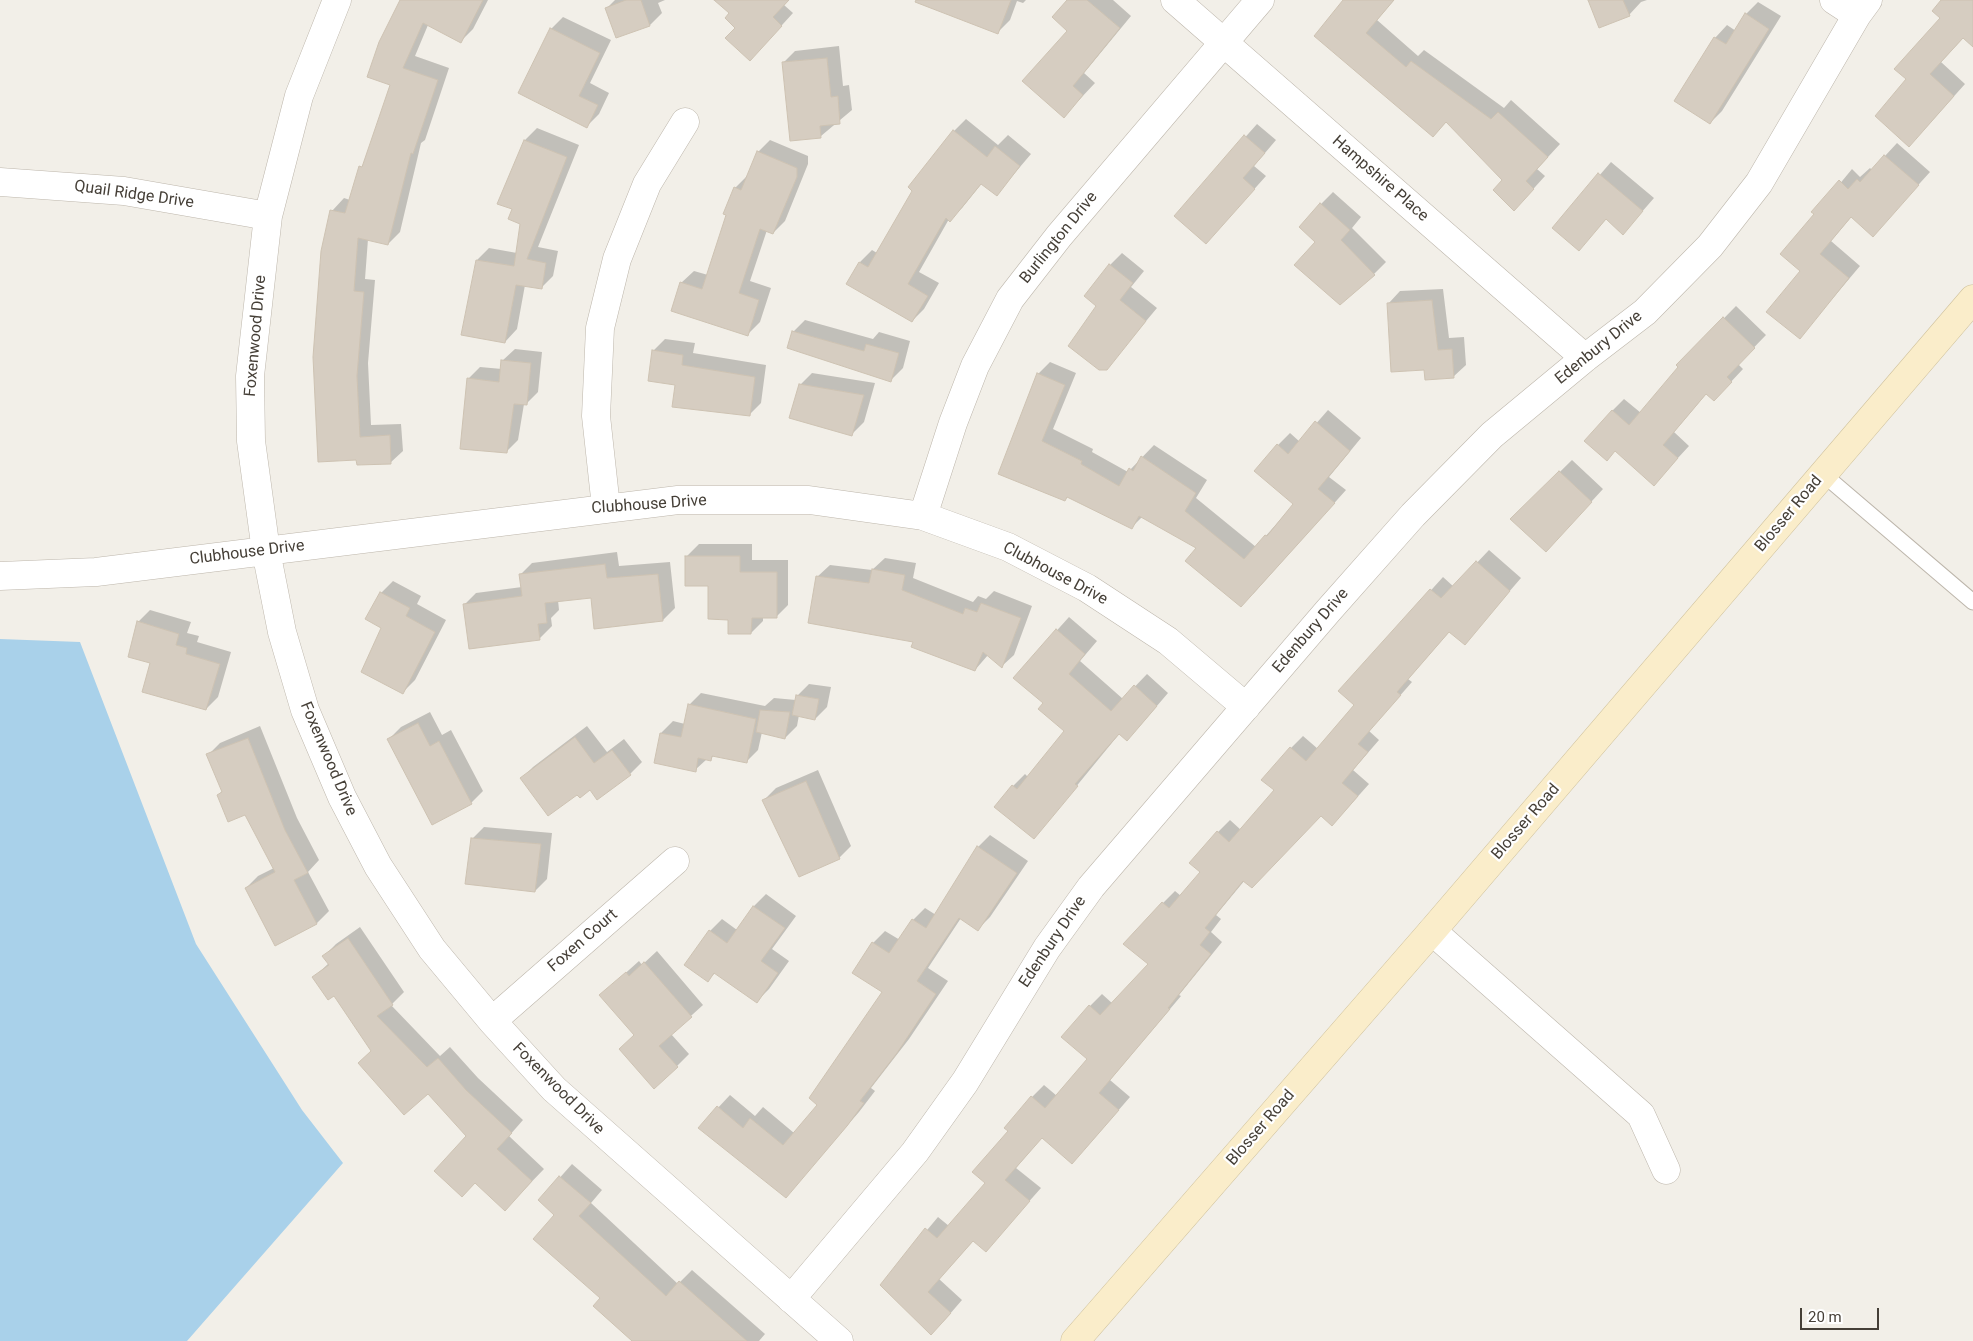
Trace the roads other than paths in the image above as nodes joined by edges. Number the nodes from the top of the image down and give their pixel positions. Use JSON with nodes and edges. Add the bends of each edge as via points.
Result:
{"nodes":[{"id":1,"x":336,"y":0,"type":"edge"},
{"id":2,"x":1175,"y":0,"type":"edge"},
{"id":3,"x":1260,"y":0,"type":"edge"},
{"id":4,"x":1834,"y":0,"type":"edge"},
{"id":5,"x":1863,"y":8,"type":"edge"},
{"id":6,"x":1224,"y":42,"type":"junction"},
{"id":7,"x":685,"y":122,"type":"dead end"},
{"id":8,"x":0,"y":182,"type":"edge"},
{"id":9,"x":268,"y":216,"type":"junction"},
{"id":10,"x":1973,"y":299,"type":"edge"},
{"id":11,"x":1584,"y":358,"type":"junction"},
{"id":12,"x":1823,"y":474,"type":"junction"},
{"id":13,"x":606,"y":508,"type":"junction"},
{"id":14,"x":923,"y":516,"type":"junction"},
{"id":15,"x":266,"y":551,"type":"junction"},
{"id":16,"x":0,"y":576,"type":"edge"},
{"id":17,"x":1973,"y":602,"type":"edge"},
{"id":18,"x":1246,"y":707,"type":"junction"},
{"id":19,"x":675,"y":861,"type":"dead end"},
{"id":20,"x":1432,"y":931,"type":"junction"},
{"id":21,"x":492,"y":1021,"type":"junction"},
{"id":22,"x":1666,"y":1170,"type":"dead end"},
{"id":23,"x":791,"y":1299,"type":"junction"},
{"id":24,"x":839,"y":1341,"type":"edge"},
{"id":25,"x":1075,"y":1341,"type":"edge"}],
"edges":[{"from":1,"to":9,"type":"street","name":"Foxenwood Drive","via":[[299,96]]},
{"from":2,"to":6,"type":"street","name":"Hampshire Place"},
{"from":3,"to":6,"type":"street","name":"Burlington Drive"},
{"from":4,"to":5,"type":"street"},
{"from":5,"to":11,"type":"street","name":"Edenbury Drive","via":[[1759,183],[1710,246],[1645,312]]},
{"from":6,"to":11,"type":"street","name":"Hampshire Place"},
{"from":6,"to":14,"type":"street","name":"Burlington Drive","via":[[1059,236],[1010,299],[975,366]]},
{"from":7,"to":13,"type":"street","via":[[647,184],[617,259],[600,328],[596,416]]},
{"from":8,"to":9,"type":"street","name":"Quail Ridge Drive","via":[[124,191]]},
{"from":9,"to":15,"type":"street","name":"Foxenwood Drive","via":[[250,376],[251,441]]},
{"from":10,"to":12,"type":"street","name":"Blosser Road"},
{"from":11,"to":18,"type":"street","name":"Edenbury Drive","via":[[1492,435],[1413,515]]},
{"from":12,"to":17,"type":"lane"},
{"from":12,"to":20,"type":"street","name":"Blosser Road"},
{"from":13,"to":14,"type":"street","name":"Clubhouse Drive","via":[[678,500],[809,500]]},
{"from":13,"to":15,"type":"street","name":"Clubhouse Drive"},
{"from":14,"to":18,"type":"street","name":"Clubhouse Drive","via":[[1008,546],[1087,588],[1168,641]]},
{"from":15,"to":16,"type":"street","name":"Clubhouse Drive","via":[[96,572]]},
{"from":15,"to":21,"type":"street","name":"Foxenwood Drive","via":[[282,632],[305,710],[342,797],[378,866],[432,949]]},
{"from":18,"to":23,"type":"street","name":"Edenbury Drive","via":[[1091,887],[1047,948],[965,1082],[915,1152]]},
{"from":19,"to":21,"type":"street","name":"Foxen Court"},
{"from":20,"to":22,"type":"street","via":[[1641,1115]]},
{"from":20,"to":25,"type":"street","name":"Blosser Road"},
{"from":21,"to":23,"type":"street","name":"Foxenwood Drive","via":[[561,1096]]},
{"from":23,"to":24,"type":"street","name":"Foxenwood Drive"}]}
